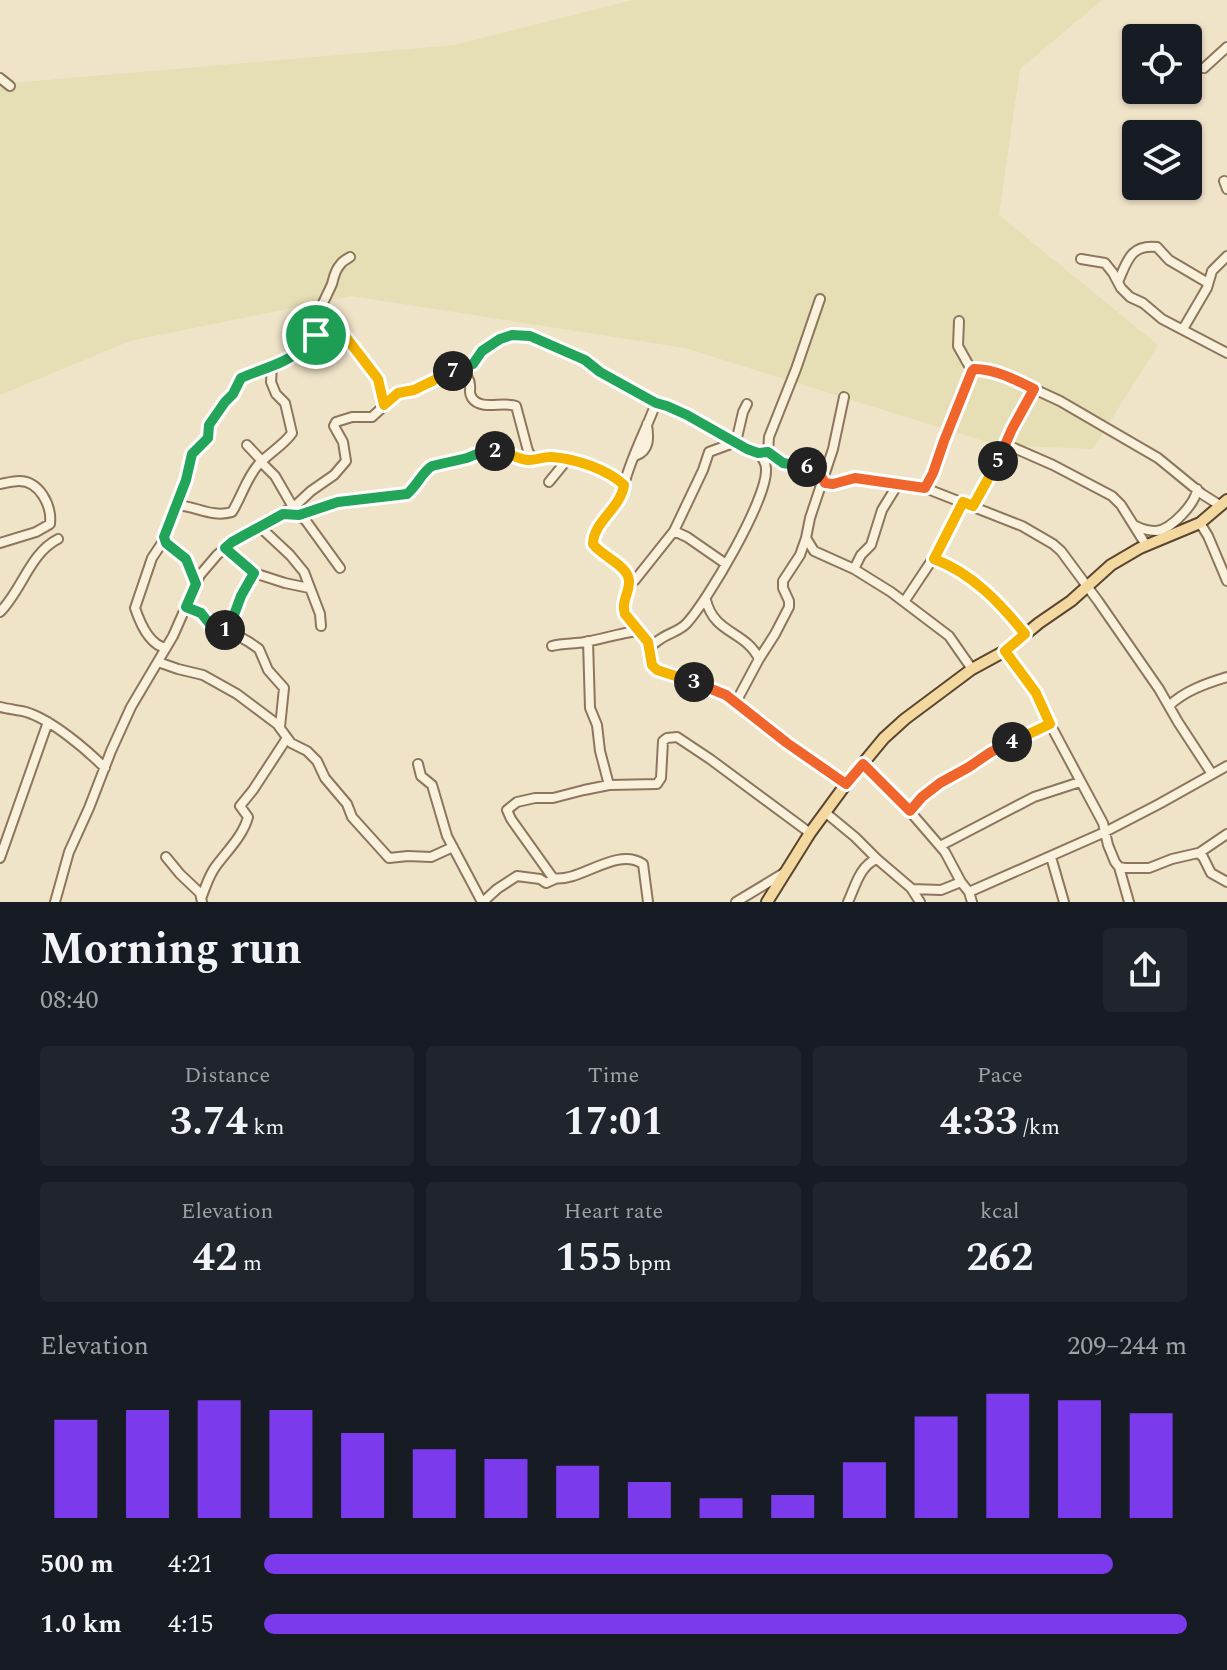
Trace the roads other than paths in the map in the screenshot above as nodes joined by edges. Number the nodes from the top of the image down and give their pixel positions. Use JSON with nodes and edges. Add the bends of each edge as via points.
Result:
{"nodes":[{"id":1,"x":1227,"y":47,"type":"edge"},
{"id":2,"x":1204,"y":68,"type":"dead end"},
{"id":3,"x":0,"y":78,"type":"edge"},
{"id":4,"x":10,"y":86,"type":"dead end"},
{"id":5,"x":1227,"y":256,"type":"edge"},
{"id":6,"x":350,"y":257,"type":"dead end"},
{"id":7,"x":1081,"y":259,"type":"dead end"},
{"id":8,"x":1118,"y":282,"type":"junction"},
{"id":9,"x":1208,"y":283,"type":"junction"},
{"id":10,"x":820,"y":299,"type":"dead end"},
{"id":11,"x":959,"y":321,"type":"dead end"},
{"id":12,"x":1183,"y":329,"type":"junction"},
{"id":13,"x":316,"y":335,"type":"junction"},
{"id":14,"x":1227,"y":353,"type":"edge"},
{"id":15,"x":272,"y":367,"type":"junction"},
{"id":16,"x":460,"y":368,"type":"junction"},
{"id":17,"x":972,"y":371,"type":"junction"},
{"id":18,"x":1034,"y":389,"type":"junction"},
{"id":19,"x":844,"y":397,"type":"dead end"},
{"id":20,"x":656,"y":403,"type":"junction"},
{"id":21,"x":747,"y":404,"type":"dead end"},
{"id":22,"x":384,"y":405,"type":"junction"},
{"id":23,"x":736,"y":442,"type":"junction"},
{"id":24,"x":1005,"y":444,"type":"junction"},
{"id":25,"x":247,"y":445,"type":"dead end"},
{"id":26,"x":763,"y":452,"type":"junction"},
{"id":27,"x":533,"y":459,"type":"junction"},
{"id":28,"x":567,"y":460,"type":"junction"},
{"id":29,"x":261,"y":462,"type":"junction"},
{"id":30,"x":823,"y":480,"type":"junction"},
{"id":31,"x":549,"y":482,"type":"dead end"},
{"id":32,"x":0,"y":484,"type":"edge"},
{"id":33,"x":898,"y":484,"type":"junction"},
{"id":34,"x":624,"y":485,"type":"junction"},
{"id":35,"x":925,"y":488,"type":"junction"},
{"id":36,"x":1197,"y":489,"type":"junction"},
{"id":37,"x":963,"y":502,"type":"junction"},
{"id":38,"x":1224,"y":503,"type":"edge"},
{"id":39,"x":176,"y":505,"type":"junction"},
{"id":40,"x":973,"y":506,"type":"junction"},
{"id":41,"x":293,"y":507,"type":"junction"},
{"id":42,"x":283,"y":514,"type":"junction"},
{"id":43,"x":299,"y":515,"type":"junction"},
{"id":44,"x":1200,"y":523,"type":"junction"},
{"id":45,"x":1135,"y":526,"type":"junction"},
{"id":46,"x":260,"y":527,"type":"junction"},
{"id":47,"x":674,"y":531,"type":"junction"},
{"id":48,"x":806,"y":538,"type":"junction"},
{"id":49,"x":58,"y":539,"type":"dead end"},
{"id":50,"x":164,"y":540,"type":"junction"},
{"id":51,"x":0,"y":543,"type":"edge"},
{"id":52,"x":1146,"y":545,"type":"junction"},
{"id":53,"x":225,"y":548,"type":"junction"},
{"id":54,"x":802,"y":550,"type":"junction"},
{"id":55,"x":814,"y":551,"type":"junction"},
{"id":56,"x":934,"y":559,"type":"junction"},
{"id":57,"x":726,"y":564,"type":"junction"},
{"id":58,"x":340,"y":568,"type":"dead end"},
{"id":59,"x":854,"y":569,"type":"junction"},
{"id":60,"x":254,"y":573,"type":"junction"},
{"id":61,"x":1227,"y":581,"type":"edge"},
{"id":62,"x":196,"y":584,"type":"junction"},
{"id":63,"x":629,"y":584,"type":"junction"},
{"id":64,"x":1088,"y":587,"type":"junction"},
{"id":65,"x":309,"y":588,"type":"junction"},
{"id":66,"x":706,"y":600,"type":"junction"},
{"id":67,"x":904,"y":602,"type":"junction"},
{"id":68,"x":186,"y":607,"type":"junction"},
{"id":69,"x":0,"y":612,"type":"edge"},
{"id":70,"x":321,"y":626,"type":"dead end"},
{"id":71,"x":226,"y":629,"type":"junction"},
{"id":72,"x":638,"y":631,"type":"junction"},
{"id":73,"x":1025,"y":634,"type":"junction"},
{"id":74,"x":588,"y":641,"type":"junction"},
{"id":75,"x":552,"y":646,"type":"dead end"},
{"id":76,"x":649,"y":647,"type":"junction"},
{"id":77,"x":166,"y":648,"type":"junction"},
{"id":78,"x":1005,"y":651,"type":"junction"},
{"id":79,"x":759,"y":659,"type":"junction"},
{"id":80,"x":158,"y":662,"type":"junction"},
{"id":81,"x":972,"y":669,"type":"junction"},
{"id":82,"x":1227,"y":677,"type":"edge"},
{"id":83,"x":736,"y":702,"type":"junction"},
{"id":84,"x":1169,"y":706,"type":"junction"},
{"id":85,"x":0,"y":707,"type":"edge"},
{"id":86,"x":48,"y":722,"type":"junction"},
{"id":87,"x":1050,"y":724,"type":"junction"},
{"id":88,"x":280,"y":727,"type":"junction"},
{"id":89,"x":287,"y":738,"type":"junction"},
{"id":90,"x":418,"y":764,"type":"dead end"},
{"id":91,"x":863,"y":764,"type":"junction"},
{"id":92,"x":1227,"y":766,"type":"edge"},
{"id":93,"x":105,"y":768,"type":"junction"},
{"id":94,"x":1212,"y":774,"type":"junction"},
{"id":95,"x":1080,"y":782,"type":"junction"},
{"id":96,"x":846,"y":784,"type":"junction"},
{"id":97,"x":609,"y":785,"type":"junction"},
{"id":98,"x":910,"y":811,"type":"junction"},
{"id":99,"x":826,"y":813,"type":"junction"},
{"id":100,"x":1105,"y":832,"type":"junction"},
{"id":101,"x":810,"y":833,"type":"junction"},
{"id":102,"x":1227,"y":834,"type":"edge"},
{"id":103,"x":940,"y":846,"type":"junction"},
{"id":104,"x":453,"y":847,"type":"junction"},
{"id":105,"x":1199,"y":853,"type":"junction"},
{"id":106,"x":166,"y":857,"type":"dead end"},
{"id":107,"x":1051,"y":857,"type":"junction"},
{"id":108,"x":0,"y":858,"type":"edge"},
{"id":109,"x":877,"y":859,"type":"junction"},
{"id":110,"x":1119,"y":867,"type":"junction"},
{"id":111,"x":784,"y":873,"type":"junction"},
{"id":112,"x":555,"y":879,"type":"junction"},
{"id":113,"x":961,"y":882,"type":"junction"},
{"id":114,"x":1227,"y":882,"type":"edge"},
{"id":115,"x":911,"y":888,"type":"junction"},
{"id":116,"x":969,"y":892,"type":"junction"},
{"id":117,"x":202,"y":899,"type":"edge"},
{"id":118,"x":55,"y":902,"type":"edge"},
{"id":119,"x":482,"y":902,"type":"edge"},
{"id":120,"x":648,"y":902,"type":"edge"},
{"id":121,"x":736,"y":902,"type":"edge"},
{"id":122,"x":767,"y":902,"type":"edge"},
{"id":123,"x":848,"y":902,"type":"edge"},
{"id":124,"x":920,"y":902,"type":"edge"},
{"id":125,"x":972,"y":902,"type":"edge"},
{"id":126,"x":1064,"y":902,"type":"edge"},
{"id":127,"x":1129,"y":902,"type":"edge"}],
"edges":[{"from":1,"to":2,"type":"street"},
{"from":3,"to":4,"type":"street"},
{"from":5,"to":9,"type":"street"},
{"from":6,"to":13,"type":"street","via":[[334,274],[315,324]]},
{"from":7,"to":8,"type":"street","via":[[1105,263]]},
{"from":8,"to":9,"type":"street","via":[[1131,255],[1155,246]]},
{"from":8,"to":12,"type":"street","via":[[1130,297]]},
{"from":9,"to":12,"type":"street"},
{"from":10,"to":26,"type":"street"},
{"from":11,"to":17,"type":"street","via":[[958,346]]},
{"from":12,"to":14,"type":"street"},
{"from":13,"to":15,"type":"street"},
{"from":13,"to":22,"type":"street","via":[[345,336],[378,379]]},
{"from":15,"to":29,"type":"street","via":[[271,382],[285,403],[292,431]]},
{"from":15,"to":39,"type":"street","via":[[241,378],[209,425],[208,438],[192,454]]},
{"from":16,"to":20,"type":"street","via":[[473,364],[494,342],[524,335],[566,350]]},
{"from":16,"to":22,"type":"street","via":[[398,393]]},
{"from":16,"to":27,"type":"street","via":[[477,402],[516,406]]},
{"from":17,"to":18,"type":"street","via":[[979,368]]},
{"from":17,"to":35,"type":"street"},
{"from":18,"to":24,"type":"street"},
{"from":18,"to":36,"type":"street","via":[[1158,458]]},
{"from":19,"to":30,"type":"street"},
{"from":20,"to":23,"type":"street"},
{"from":20,"to":34,"type":"street"},
{"from":21,"to":23,"type":"street"},
{"from":22,"to":41,"type":"street","via":[[372,417],[336,422],[346,461]]},
{"from":23,"to":26,"type":"street"},
{"from":23,"to":47,"type":"street","via":[[709,452]]},
{"from":24,"to":40,"type":"street"},
{"from":24,"to":45,"type":"street","via":[[1109,494]]},
{"from":25,"to":29,"type":"street"},
{"from":26,"to":30,"type":"street","via":[[818,471]]},
{"from":26,"to":57,"type":"street","via":[[763,490]]},
{"from":27,"to":28,"type":"street"},
{"from":27,"to":43,"type":"street","via":[[484,451],[428,468],[407,494],[338,502]]},
{"from":28,"to":31,"type":"street"},
{"from":28,"to":34,"type":"street","via":[[611,474]]},
{"from":29,"to":39,"type":"street","via":[[232,512]]},
{"from":29,"to":41,"type":"street"},
{"from":30,"to":33,"type":"street"},
{"from":30,"to":48,"type":"street"},
{"from":32,"to":51,"type":"street","via":[[25,481],[40,490],[51,522]]},
{"from":33,"to":35,"type":"street"},
{"from":33,"to":59,"type":"street","via":[[882,510],[871,545]]},
{"from":34,"to":63,"type":"street","via":[[592,538],[595,548],[626,571]]},
{"from":35,"to":37,"type":"street"},
{"from":36,"to":38,"type":"street"},
{"from":36,"to":45,"type":"street","via":[[1166,528]]},
{"from":37,"to":40,"type":"street"},
{"from":37,"to":56,"type":"street"},
{"from":38,"to":44,"type":"main road"},
{"from":39,"to":50,"type":"street"},
{"from":40,"to":64,"type":"street","via":[[1053,544]]},
{"from":41,"to":42,"type":"street"},
{"from":42,"to":43,"type":"street"},
{"from":42,"to":46,"type":"street"},
{"from":43,"to":58,"type":"street"},
{"from":44,"to":52,"type":"main road"},
{"from":44,"to":61,"type":"street"},
{"from":45,"to":52,"type":"street"},
{"from":46,"to":53,"type":"street"},
{"from":46,"to":65,"type":"street","via":[[299,565]]},
{"from":47,"to":57,"type":"street"},
{"from":47,"to":63,"type":"street"},
{"from":48,"to":54,"type":"street"},
{"from":48,"to":55,"type":"street"},
{"from":49,"to":69,"type":"street","via":[[40,551]]},
{"from":50,"to":62,"type":"street","via":[[186,559]]},
{"from":50,"to":77,"type":"street","via":[[135,608],[153,642]]},
{"from":52,"to":64,"type":"main road","via":[[1111,565]]},
{"from":53,"to":60,"type":"street"},
{"from":53,"to":62,"type":"street"},
{"from":54,"to":55,"type":"street"},
{"from":54,"to":79,"type":"street","via":[[783,581],[789,607]]},
{"from":55,"to":59,"type":"street"},
{"from":56,"to":67,"type":"street"},
{"from":56,"to":73,"type":"street","via":[[996,599]]},
{"from":57,"to":66,"type":"street"},
{"from":59,"to":67,"type":"street"},
{"from":60,"to":65,"type":"street"},
{"from":60,"to":71,"type":"street"},
{"from":62,"to":68,"type":"street"},
{"from":63,"to":72,"type":"street","via":[[623,609]]},
{"from":64,"to":73,"type":"main road"},
{"from":64,"to":84,"type":"street"},
{"from":65,"to":70,"type":"street"},
{"from":66,"to":76,"type":"street","via":[[680,629]]},
{"from":66,"to":79,"type":"street","via":[[715,621],[747,642]]},
{"from":67,"to":81,"type":"street","via":[[949,636]]},
{"from":68,"to":71,"type":"street"},
{"from":68,"to":77,"type":"street"},
{"from":71,"to":88,"type":"street","via":[[255,645],[284,688]]},
{"from":72,"to":74,"type":"street"},
{"from":72,"to":76,"type":"street"},
{"from":73,"to":78,"type":"main road"},
{"from":74,"to":75,"type":"street"},
{"from":74,"to":97,"type":"street","via":[[590,708]]},
{"from":76,"to":83,"type":"street","via":[[657,670],[715,689]]},
{"from":77,"to":80,"type":"street"},
{"from":78,"to":81,"type":"main road"},
{"from":78,"to":87,"type":"street","via":[[1036,693]]},
{"from":79,"to":83,"type":"street"},
{"from":80,"to":88,"type":"street","via":[[203,675]]},
{"from":80,"to":93,"type":"street","via":[[131,707]]},
{"from":81,"to":91,"type":"main road","via":[[905,719]]},
{"from":82,"to":84,"type":"street"},
{"from":83,"to":96,"type":"street"},
{"from":84,"to":94,"type":"street"},
{"from":85,"to":86,"type":"street"},
{"from":86,"to":93,"type":"street"},
{"from":86,"to":108,"type":"street"},
{"from":87,"to":95,"type":"street"},
{"from":87,"to":98,"type":"street","via":[[940,783]]},
{"from":88,"to":89,"type":"street"},
{"from":89,"to":104,"type":"street","via":[[313,756],[352,817],[386,855],[431,857]]},
{"from":89,"to":117,"type":"street","via":[[240,806],[248,817],[245,827],[213,870]]},
{"from":90,"to":104,"type":"street","via":[[421,776],[432,785]]},
{"from":91,"to":96,"type":"main road"},
{"from":91,"to":98,"type":"street"},
{"from":92,"to":94,"type":"street"},
{"from":93,"to":118,"type":"street","via":[[69,852]]},
{"from":94,"to":100,"type":"street"},
{"from":95,"to":100,"type":"street"},
{"from":95,"to":103,"type":"street","via":[[1034,797]]},
{"from":96,"to":99,"type":"main road"},
{"from":97,"to":101,"type":"street","via":[[657,784],[663,741],[677,737]]},
{"from":97,"to":112,"type":"street","via":[[517,802],[507,810]]},
{"from":98,"to":103,"type":"street"},
{"from":99,"to":101,"type":"main road"},
{"from":99,"to":109,"type":"street"},
{"from":100,"to":107,"type":"street"},
{"from":100,"to":110,"type":"street"},
{"from":101,"to":111,"type":"main road"},
{"from":102,"to":105,"type":"street"},
{"from":103,"to":113,"type":"street"},
{"from":104,"to":119,"type":"street"},
{"from":105,"to":110,"type":"street","via":[[1149,868]]},
{"from":105,"to":114,"type":"street","via":[[1211,873]]},
{"from":106,"to":117,"type":"street"},
{"from":107,"to":116,"type":"street"},
{"from":107,"to":126,"type":"street"},
{"from":109,"to":115,"type":"street"},
{"from":109,"to":123,"type":"street","via":[[862,871]]},
{"from":110,"to":127,"type":"street"},
{"from":111,"to":121,"type":"street"},
{"from":111,"to":122,"type":"main road"},
{"from":112,"to":119,"type":"street","via":[[546,883],[517,876]]},
{"from":112,"to":120,"type":"street","via":[[634,859],[643,864]]},
{"from":113,"to":115,"type":"street","via":[[941,890]]},
{"from":113,"to":116,"type":"street"},
{"from":115,"to":124,"type":"street"},
{"from":116,"to":125,"type":"street"}]}
